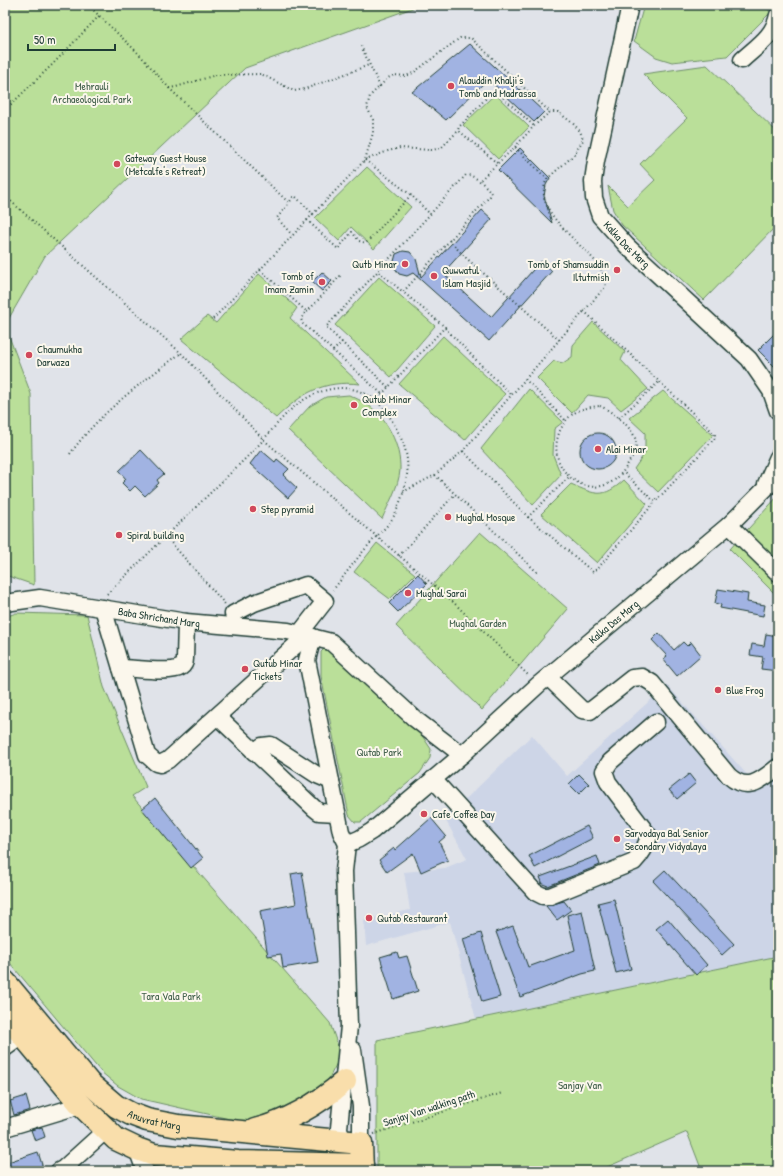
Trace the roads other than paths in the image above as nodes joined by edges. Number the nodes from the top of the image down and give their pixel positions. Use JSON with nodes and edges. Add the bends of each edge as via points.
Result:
{"nodes":[{"id":1,"x":630,"y":5,"type":"edge"},
{"id":2,"x":773,"y":5,"type":"edge"},
{"id":3,"x":778,"y":9,"type":"edge"},
{"id":4,"x":778,"y":15,"type":"edge"},
{"id":5,"x":742,"y":60,"type":"dead end"},
{"id":6,"x":775,"y":393,"type":"edge"},
{"id":7,"x":778,"y":411,"type":"edge"},
{"id":8,"x":778,"y":457,"type":"edge"},
{"id":9,"x":778,"y":476,"type":"edge"},
{"id":10,"x":765,"y":488,"type":"junction"},
{"id":11,"x":729,"y":525,"type":"junction"},
{"id":12,"x":778,"y":573,"type":"edge"},
{"id":13,"x":6,"y":601,"type":"edge"},
{"id":14,"x":99,"y":607,"type":"junction"},
{"id":15,"x":233,"y":614,"type":"road end"},
{"id":16,"x":186,"y":622,"type":"junction"},
{"id":17,"x":307,"y":635,"type":"junction"},
{"id":18,"x":121,"y":668,"type":"junction"},
{"id":19,"x":543,"y":681,"type":"junction"},
{"id":20,"x":218,"y":717,"type":"junction"},
{"id":21,"x":656,"y":722,"type":"dead end"},
{"id":22,"x":254,"y":752,"type":"junction"},
{"id":23,"x":462,"y":755,"type":"junction"},
{"id":24,"x":778,"y":767,"type":"edge"},
{"id":25,"x":434,"y":779,"type":"junction"},
{"id":26,"x":331,"y":781,"type":"junction"},
{"id":27,"x":337,"y":813,"type":"junction"},
{"id":28,"x":347,"y":844,"type":"junction"},
{"id":29,"x":5,"y":982,"type":"edge"},
{"id":30,"x":5,"y":1014,"type":"edge"},
{"id":31,"x":349,"y":1026,"type":"junction"},
{"id":32,"x":23,"y":1035,"type":"junction"},
{"id":33,"x":5,"y":1048,"type":"edge"},
{"id":34,"x":345,"y":1081,"type":"junction"},
{"id":35,"x":81,"y":1105,"type":"junction"},
{"id":36,"x":5,"y":1128,"type":"edge"},
{"id":37,"x":106,"y":1130,"type":"junction"},
{"id":38,"x":244,"y":1132,"type":"junction"},
{"id":39,"x":355,"y":1141,"type":"junction"},
{"id":40,"x":138,"y":1149,"type":"junction"},
{"id":41,"x":271,"y":1164,"type":"junction"},
{"id":42,"x":351,"y":1168,"type":"edge"},
{"id":43,"x":58,"y":1171,"type":"edge"},
{"id":44,"x":145,"y":1171,"type":"edge"},
{"id":45,"x":247,"y":1171,"type":"edge"}],
"edges":[{"from":1,"to":6,"type":"street","name":"Kalka Das Marg","via":[[593,181],[594,198],[600,216],[627,246],[749,359]]},
{"from":2,"to":3,"type":"street"},
{"from":4,"to":5,"type":"street","via":[[774,29]]},
{"from":6,"to":7,"type":"street","name":"Kalka Das Marg"},
{"from":8,"to":10,"type":"street","name":"Kalka Das Marg"},
{"from":9,"to":10,"type":"street","name":"Kalka Das Marg"},
{"from":10,"to":11,"type":"street","name":"Kalka Das Marg"},
{"from":11,"to":12,"type":"street"},
{"from":11,"to":19,"type":"street","name":"Kalka Das Marg"},
{"from":13,"to":14,"type":"street","name":"Baba Shrichand Marg","via":[[40,598]]},
{"from":14,"to":16,"type":"street","name":"Baba Shrichand Marg"},
{"from":14,"to":18,"type":"street"},
{"from":15,"to":17,"type":"street","via":[[303,584],[325,600]]},
{"from":16,"to":17,"type":"street","name":"Baba Shrichand Marg"},
{"from":16,"to":18,"type":"street","via":[[185,659],[181,667],[172,670]]},
{"from":17,"to":20,"type":"street"},
{"from":17,"to":23,"type":"street","name":"Baba Shrichand Marg","via":[[331,642],[415,719]]},
{"from":17,"to":26,"type":"street","via":[[307,660]]},
{"from":18,"to":20,"type":"street","via":[[147,755],[156,763],[168,760]]},
{"from":19,"to":23,"type":"street","name":"Kalka Das Marg"},
{"from":19,"to":24,"type":"street","via":[[582,710],[590,711],[632,678],[642,677],[652,683],[736,782],[756,783]]},
{"from":20,"to":22,"type":"street"},
{"from":21,"to":25,"type":"street","via":[[610,762],[604,771],[608,782],[649,836],[646,846],[634,862],[550,896],[535,892]]},
{"from":22,"to":26,"type":"street","via":[[262,746],[270,745]]},
{"from":22,"to":27,"type":"street","via":[[319,812]]},
{"from":23,"to":25,"type":"street","name":"Kalka Das Marg"},
{"from":25,"to":28,"type":"street","name":"Kalka Das Marg","via":[[372,831]]},
{"from":26,"to":27,"type":"street"},
{"from":27,"to":28,"type":"street","via":[[341,832]]},
{"from":28,"to":31,"type":"street","via":[[344,871]]},
{"from":29,"to":38,"type":"highway","name":"Anuvrat Marg","via":[[89,1083],[116,1106],[142,1118],[164,1124]]},
{"from":30,"to":32,"type":"highway"},
{"from":31,"to":34,"type":"street"},
{"from":31,"to":39,"type":"street","via":[[361,1106]]},
{"from":32,"to":33,"type":"street"},
{"from":32,"to":35,"type":"highway"},
{"from":34,"to":38,"type":"highway","via":[[315,1104],[288,1119]]},
{"from":34,"to":39,"type":"street","via":[[338,1128]]},
{"from":35,"to":36,"type":"street"},
{"from":35,"to":37,"type":"highway"},
{"from":37,"to":40,"type":"highway","via":[[116,1139]]},
{"from":37,"to":43,"type":"street"},
{"from":38,"to":39,"type":"highway","name":"Anuvrat Marg"},
{"from":39,"to":42,"type":"highway"},
{"from":40,"to":41,"type":"highway","via":[[154,1155]]},
{"from":40,"to":44,"type":"street"},
{"from":41,"to":42,"type":"highway"},
{"from":41,"to":45,"type":"street"}]}
